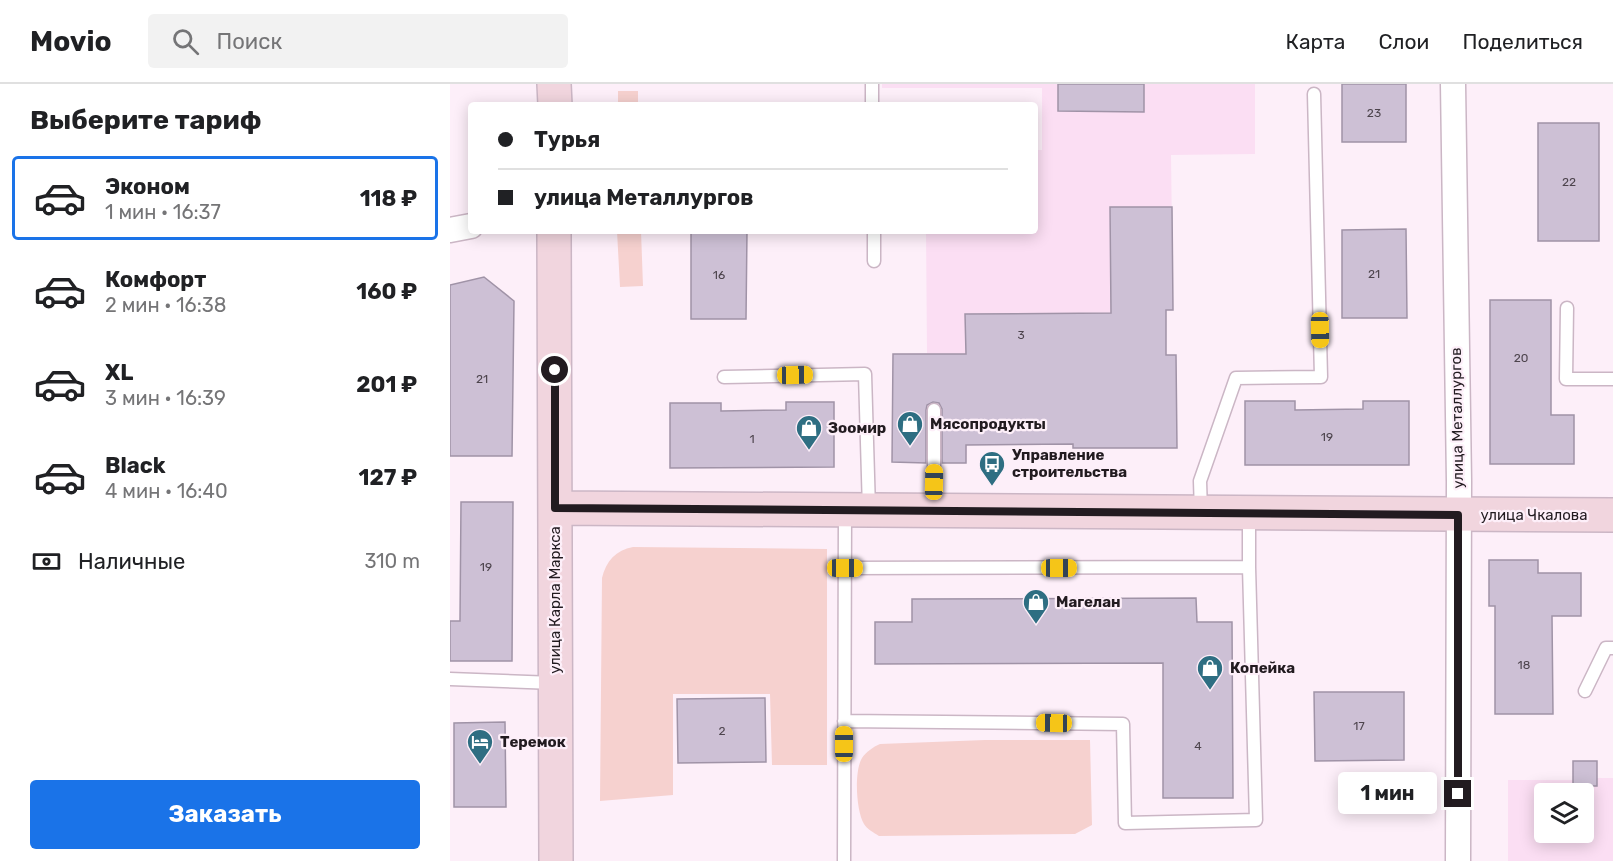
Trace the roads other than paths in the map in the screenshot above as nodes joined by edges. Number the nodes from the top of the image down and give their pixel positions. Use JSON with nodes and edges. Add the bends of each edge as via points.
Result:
{"nodes":[{"id":1,"x":554,"y":84,"type":"edge"},
{"id":2,"x":872,"y":84,"type":"edge"},
{"id":3,"x":1453,"y":84,"type":"edge"},
{"id":4,"x":1314,"y":94,"type":"dead end"},
{"id":5,"x":555,"y":102,"type":"edge"},
{"id":6,"x":872,"y":102,"type":"edge"},
{"id":7,"x":468,"y":227,"type":"edge"},
{"id":8,"x":450,"y":230,"type":"edge"},
{"id":9,"x":554,"y":234,"type":"edge"},
{"id":10,"x":874,"y":234,"type":"edge"},
{"id":11,"x":874,"y":261,"type":"dead end"},
{"id":12,"x":1567,"y":308,"type":"dead end"},
{"id":13,"x":724,"y":377,"type":"dead end"},
{"id":14,"x":1613,"y":379,"type":"edge"},
{"id":15,"x":934,"y":410,"type":"dead end"},
{"id":16,"x":555,"y":508,"type":"junction"},
{"id":17,"x":857,"y":511,"type":"junction"},
{"id":18,"x":934,"y":511,"type":"junction"},
{"id":19,"x":1201,"y":513,"type":"junction"},
{"id":20,"x":1249,"y":514,"type":"junction"},
{"id":21,"x":1458,"y":515,"type":"junction"},
{"id":22,"x":1613,"y":515,"type":"edge"},
{"id":23,"x":1249,"y":567,"type":"junction"},
{"id":24,"x":845,"y":568,"type":"junction"},
{"id":25,"x":1613,"y":648,"type":"edge"},
{"id":26,"x":450,"y":679,"type":"edge"},
{"id":27,"x":555,"y":683,"type":"junction"},
{"id":28,"x":1585,"y":691,"type":"dead end"},
{"id":29,"x":844,"y":721,"type":"junction"},
{"id":30,"x":555,"y":861,"type":"edge"},
{"id":31,"x":844,"y":861,"type":"edge"},
{"id":32,"x":1458,"y":861,"type":"edge"}],
"edges":[{"from":1,"to":5,"type":"main road"},
{"from":2,"to":6,"type":"lane"},
{"from":3,"to":21,"type":"street","name":"улица Металлургов"},
{"from":4,"to":19,"type":"lane","via":[[1321,377],[1236,378],[1200,481]]},
{"from":7,"to":8,"type":"street"},
{"from":9,"to":16,"type":"main road","name":"улица Карла Маркса"},
{"from":10,"to":11,"type":"lane"},
{"from":12,"to":14,"type":"lane","via":[[1566,379]]},
{"from":13,"to":17,"type":"lane","via":[[865,374]]},
{"from":15,"to":18,"type":"lane"},
{"from":16,"to":17,"type":"main road","name":"улица Чкалова"},
{"from":16,"to":27,"type":"main road","name":"улица Карла Маркса"},
{"from":17,"to":18,"type":"main road","name":"улица Чкалова"},
{"from":17,"to":24,"type":"lane"},
{"from":18,"to":19,"type":"main road","name":"улица Чкалова"},
{"from":19,"to":20,"type":"main road","name":"улица Чкалова"},
{"from":20,"to":21,"type":"main road","name":"улица Чкалова"},
{"from":20,"to":23,"type":"lane"},
{"from":21,"to":22,"type":"main road","name":"улица Чкалова"},
{"from":21,"to":32,"type":"street","name":"улица Металлургов"},
{"from":23,"to":24,"type":"lane"},
{"from":23,"to":29,"type":"lane","via":[[1256,820],[1125,823],[1123,724]]},
{"from":24,"to":29,"type":"lane"},
{"from":25,"to":28,"type":"lane","via":[[1606,648]]},
{"from":26,"to":27,"type":"lane"},
{"from":27,"to":30,"type":"main road","name":"улица Карла Маркса"},
{"from":29,"to":31,"type":"lane"}]}
